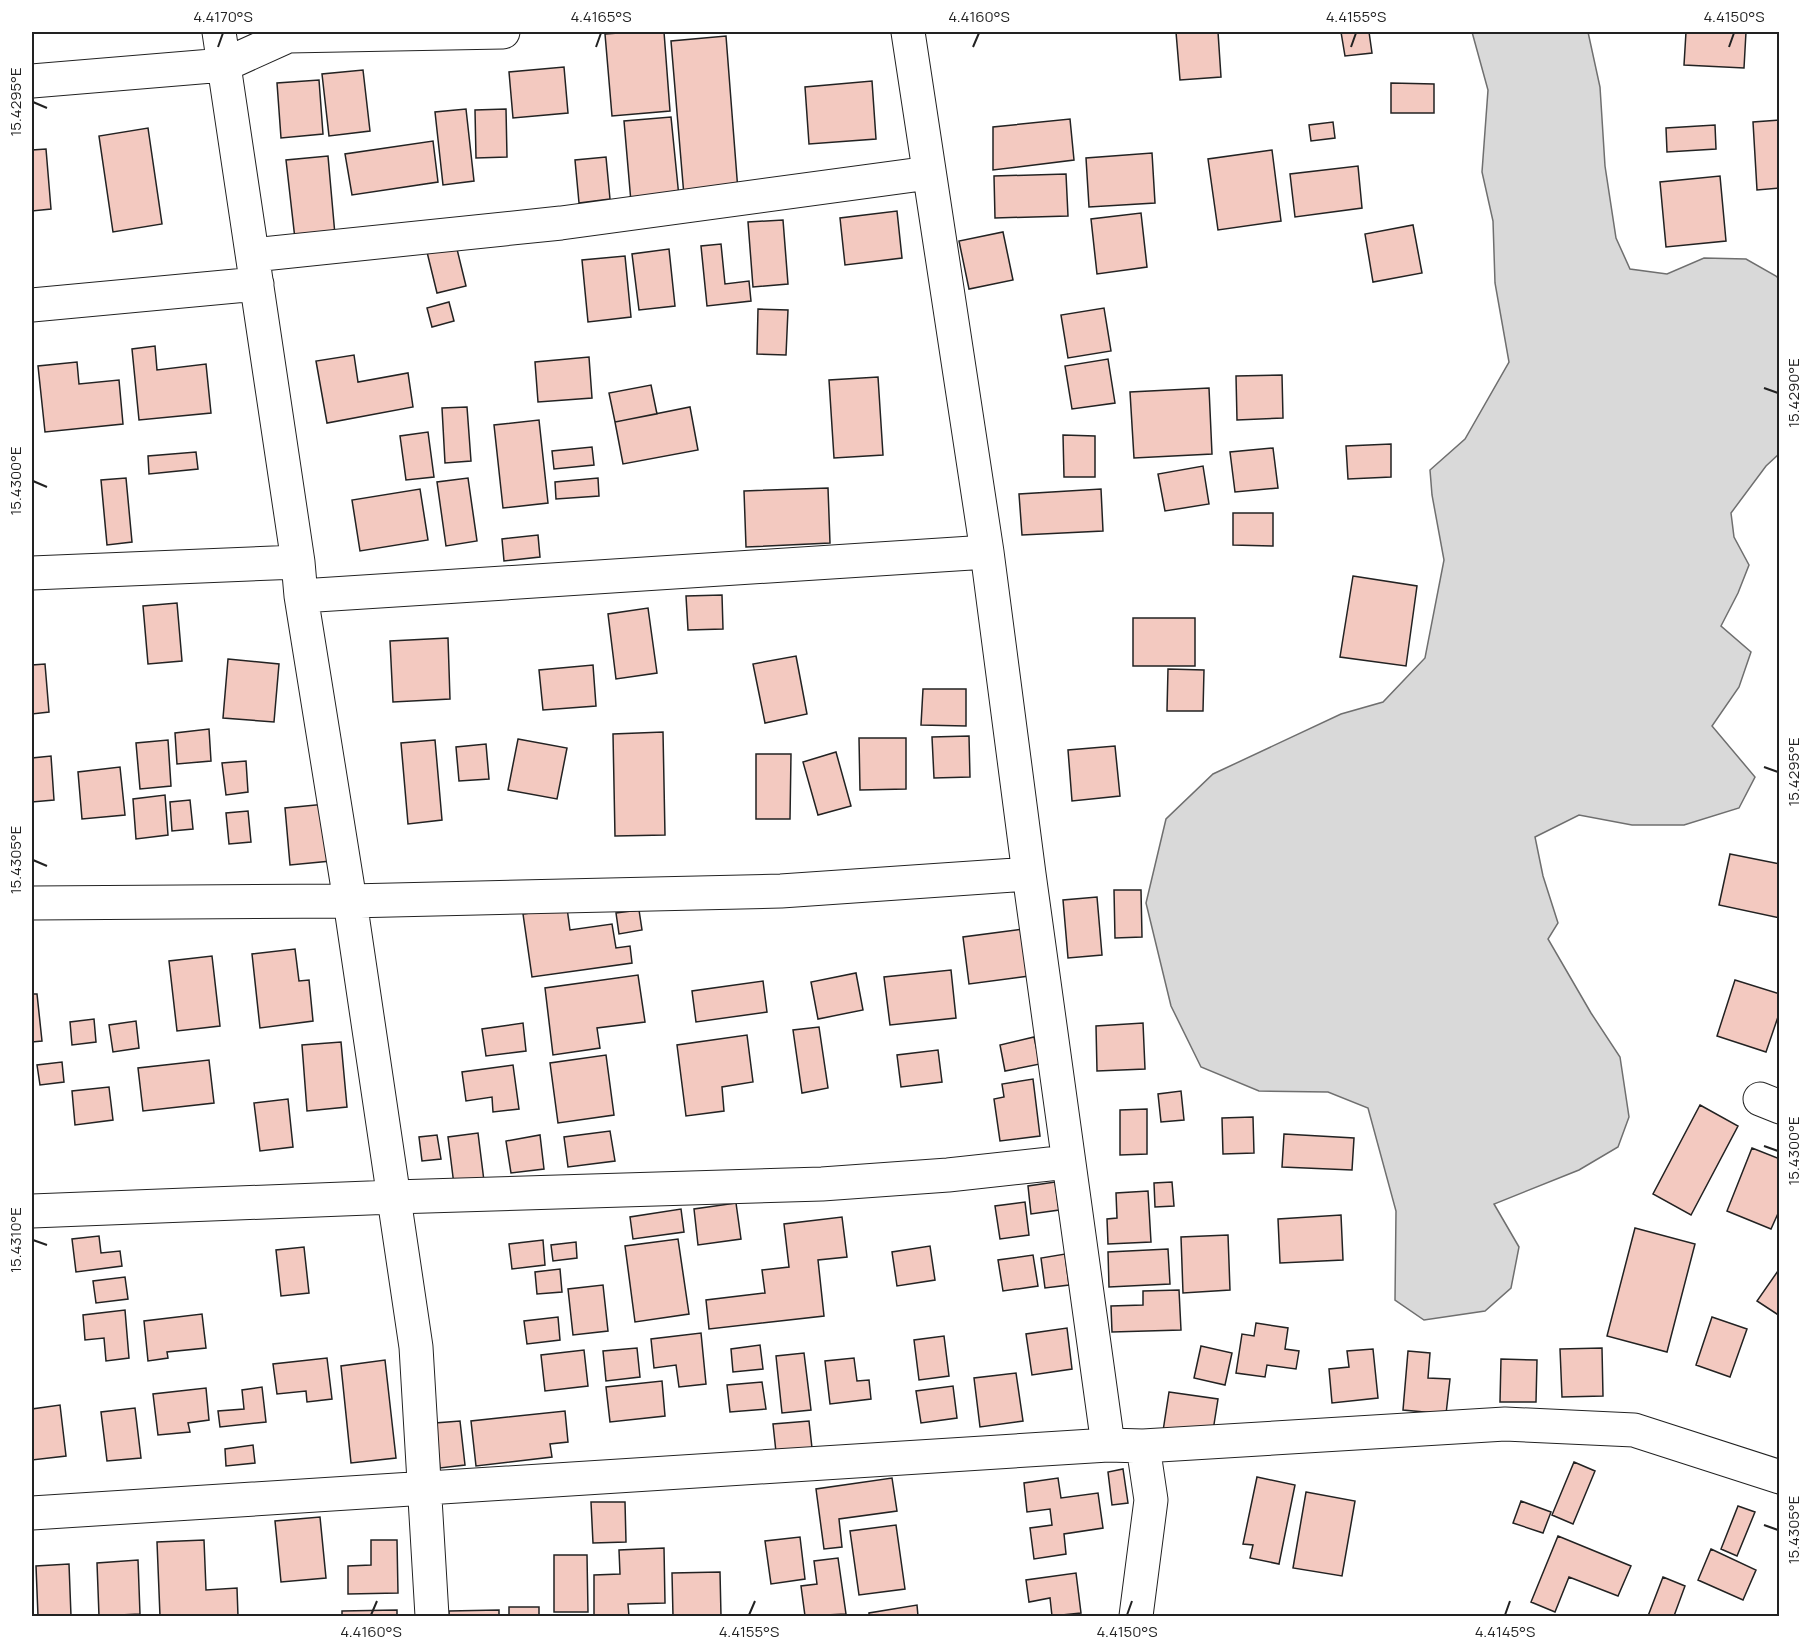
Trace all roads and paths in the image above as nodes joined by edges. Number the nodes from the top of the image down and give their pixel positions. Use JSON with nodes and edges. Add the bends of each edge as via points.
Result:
{"nodes":[{"id":1,"x":219,"y":32,"type":"edge"},
{"id":2,"x":503,"y":32,"type":"edge"},
{"id":3,"x":908,"y":32,"type":"edge"},
{"id":4,"x":224,"y":65,"type":"junction"},
{"id":5,"x":32,"y":81,"type":"edge"},
{"id":6,"x":929,"y":173,"type":"junction"},
{"id":7,"x":255,"y":269,"type":"junction"},
{"id":8,"x":32,"y":305,"type":"edge"},
{"id":9,"x":987,"y":552,"type":"junction"},
{"id":10,"x":298,"y":562,"type":"junction"},
{"id":11,"x":32,"y":573,"type":"edge"},
{"id":12,"x":301,"y":596,"type":"junction"},
{"id":13,"x":1029,"y":874,"type":"junction"},
{"id":14,"x":350,"y":901,"type":"junction"},
{"id":15,"x":32,"y":903,"type":"edge"},
{"id":16,"x":1068,"y":1162,"type":"junction"},
{"id":17,"x":394,"y":1197,"type":"junction"},
{"id":18,"x":32,"y":1211,"type":"edge"},
{"id":19,"x":1108,"y":1445,"type":"junction"},
{"id":20,"x":1143,"y":1446,"type":"junction"},
{"id":21,"x":1779,"y":1477,"type":"edge"},
{"id":22,"x":424,"y":1489,"type":"junction"},
{"id":23,"x":32,"y":1513,"type":"edge"},
{"id":24,"x":432,"y":1617,"type":"edge"},
{"id":25,"x":1136,"y":1617,"type":"edge"}],
"edges":[{"from":1,"to":4,"type":"street"},
{"from":2,"to":4,"type":"street","via":[[288,36]]},
{"from":3,"to":6,"type":"street"},
{"from":4,"to":5,"type":"street"},
{"from":4,"to":7,"type":"street"},
{"from":6,"to":7,"type":"street"},
{"from":6,"to":9,"type":"street"},
{"from":7,"to":8,"type":"street"},
{"from":7,"to":10,"type":"street"},
{"from":9,"to":12,"type":"street"},
{"from":9,"to":13,"type":"street"},
{"from":10,"to":11,"type":"street"},
{"from":10,"to":12,"type":"street"},
{"from":12,"to":14,"type":"street"},
{"from":13,"to":14,"type":"street","via":[[782,891]]},
{"from":13,"to":16,"type":"street"},
{"from":14,"to":15,"type":"street"},
{"from":14,"to":17,"type":"street"},
{"from":16,"to":17,"type":"street","via":[[822,1184]]},
{"from":16,"to":19,"type":"street"},
{"from":17,"to":18,"type":"street"},
{"from":17,"to":22,"type":"street","via":[[416,1347]]},
{"from":19,"to":20,"type":"street"},
{"from":19,"to":22,"type":"street"},
{"from":20,"to":21,"type":"street","via":[[1505,1424],[1634,1430]]},
{"from":20,"to":25,"type":"street","via":[[1150,1500]]},
{"from":22,"to":23,"type":"street"},
{"from":22,"to":24,"type":"street"}]}
